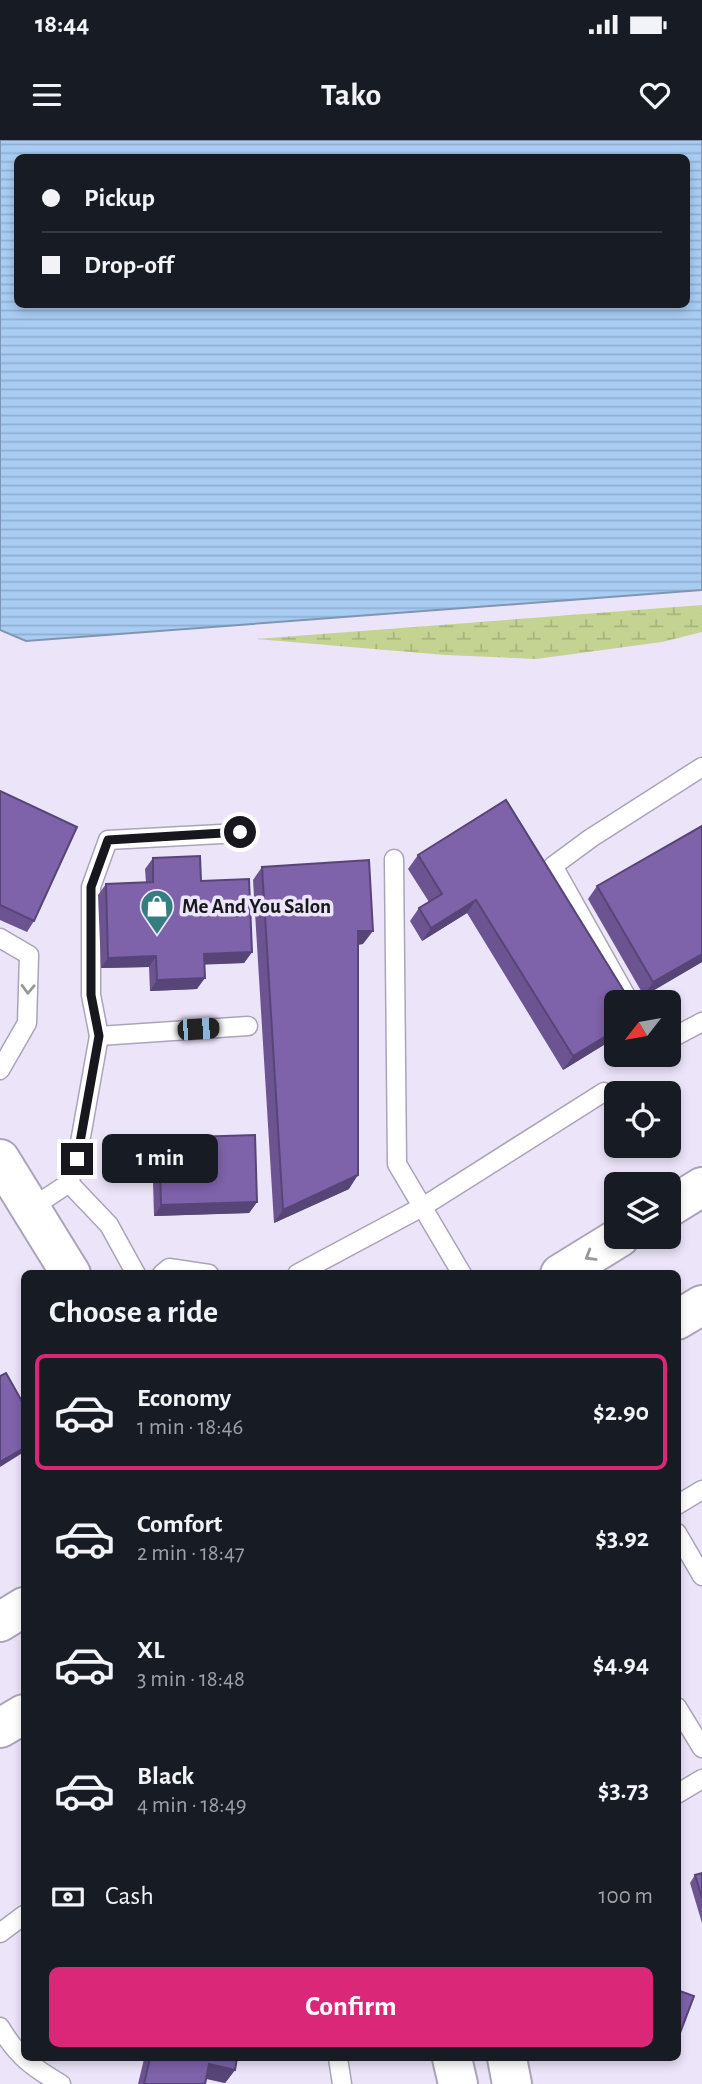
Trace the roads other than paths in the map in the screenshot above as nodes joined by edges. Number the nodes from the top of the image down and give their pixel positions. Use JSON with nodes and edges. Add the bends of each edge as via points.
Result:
{"nodes":[{"id":1,"x":702,"y":767,"type":"edge"},
{"id":2,"x":240,"y":832,"type":"dead end"},
{"id":3,"x":394,"y":859,"type":"dead end"},
{"id":4,"x":0,"y":938,"type":"edge"},
{"id":5,"x":624,"y":990,"type":"edge"},
{"id":6,"x":702,"y":1022,"type":"edge"},
{"id":7,"x":248,"y":1026,"type":"dead end"},
{"id":8,"x":681,"y":1033,"type":"edge"},
{"id":9,"x":99,"y":1036,"type":"junction"},
{"id":10,"x":0,"y":1070,"type":"edge"},
{"id":11,"x":604,"y":1092,"type":"dead end"},
{"id":12,"x":0,"y":1159,"type":"edge"},
{"id":13,"x":69,"y":1183,"type":"junction"},
{"id":14,"x":702,"y":1187,"type":"edge"},
{"id":15,"x":681,"y":1200,"type":"edge"},
{"id":16,"x":424,"y":1206,"type":"junction"},
{"id":17,"x":30,"y":1209,"type":"junction"},
{"id":18,"x":604,"y":1247,"type":"edge"},
{"id":19,"x":68,"y":1270,"type":"edge"},
{"id":20,"x":134,"y":1270,"type":"edge"},
{"id":21,"x":304,"y":1270,"type":"edge"},
{"id":22,"x":460,"y":1270,"type":"edge"},
{"id":23,"x":566,"y":1270,"type":"edge"},
{"id":24,"x":702,"y":1306,"type":"edge"},
{"id":25,"x":681,"y":1318,"type":"edge"},
{"id":26,"x":702,"y":1489,"type":"edge"},
{"id":27,"x":681,"y":1502,"type":"edge"},
{"id":28,"x":681,"y":1540,"type":"edge"},
{"id":29,"x":702,"y":1576,"type":"edge"},
{"id":30,"x":21,"y":1609,"type":"edge"},
{"id":31,"x":0,"y":1622,"type":"edge"},
{"id":32,"x":681,"y":1714,"type":"edge"},
{"id":33,"x":21,"y":1716,"type":"edge"},
{"id":34,"x":0,"y":1728,"type":"edge"},
{"id":35,"x":702,"y":1748,"type":"edge"},
{"id":36,"x":702,"y":1779,"type":"edge"},
{"id":37,"x":681,"y":1792,"type":"edge"},
{"id":38,"x":21,"y":1917,"type":"edge"},
{"id":39,"x":0,"y":1933,"type":"edge"},
{"id":40,"x":0,"y":2027,"type":"edge"},
{"id":41,"x":21,"y":2056,"type":"edge"},
{"id":42,"x":25,"y":2061,"type":"edge"},
{"id":43,"x":338,"y":2061,"type":"edge"},
{"id":44,"x":453,"y":2061,"type":"edge"},
{"id":45,"x":508,"y":2061,"type":"edge"},
{"id":46,"x":61,"y":2084,"type":"edge"},
{"id":47,"x":342,"y":2084,"type":"edge"},
{"id":48,"x":458,"y":2084,"type":"edge"},
{"id":49,"x":512,"y":2084,"type":"edge"}],
"edges":[{"from":1,"to":5,"type":"lane","via":[[553,866]]},
{"from":2,"to":9,"type":"lane","via":[[108,840],[91,887],[91,995]]},
{"from":3,"to":16,"type":"lane","via":[[397,1164]]},
{"from":4,"to":10,"type":"lane","one_way":true,"via":[[29,955],[27,1023]]},
{"from":6,"to":8,"type":"lane"},
{"from":7,"to":9,"type":"lane"},
{"from":9,"to":13,"type":"lane"},
{"from":11,"to":16,"type":"lane"},
{"from":12,"to":17,"type":"main road"},
{"from":13,"to":17,"type":"lane"},
{"from":13,"to":20,"type":"lane","via":[[109,1225]]},
{"from":14,"to":15,"type":"main road"},
{"from":16,"to":21,"type":"lane"},
{"from":16,"to":22,"type":"lane"},
{"from":17,"to":19,"type":"main road"},
{"from":18,"to":23,"type":"main road","one_way":true},
{"from":24,"to":25,"type":"main road"},
{"from":26,"to":27,"type":"lane"},
{"from":28,"to":29,"type":"lane"},
{"from":30,"to":31,"type":"main road"},
{"from":32,"to":35,"type":"lane"},
{"from":33,"to":34,"type":"main road"},
{"from":36,"to":37,"type":"lane"},
{"from":38,"to":39,"type":"lane"},
{"from":40,"to":41,"type":"lane"},
{"from":42,"to":46,"type":"lane"},
{"from":43,"to":47,"type":"lane"},
{"from":44,"to":48,"type":"main road"},
{"from":45,"to":49,"type":"main road"}]}
